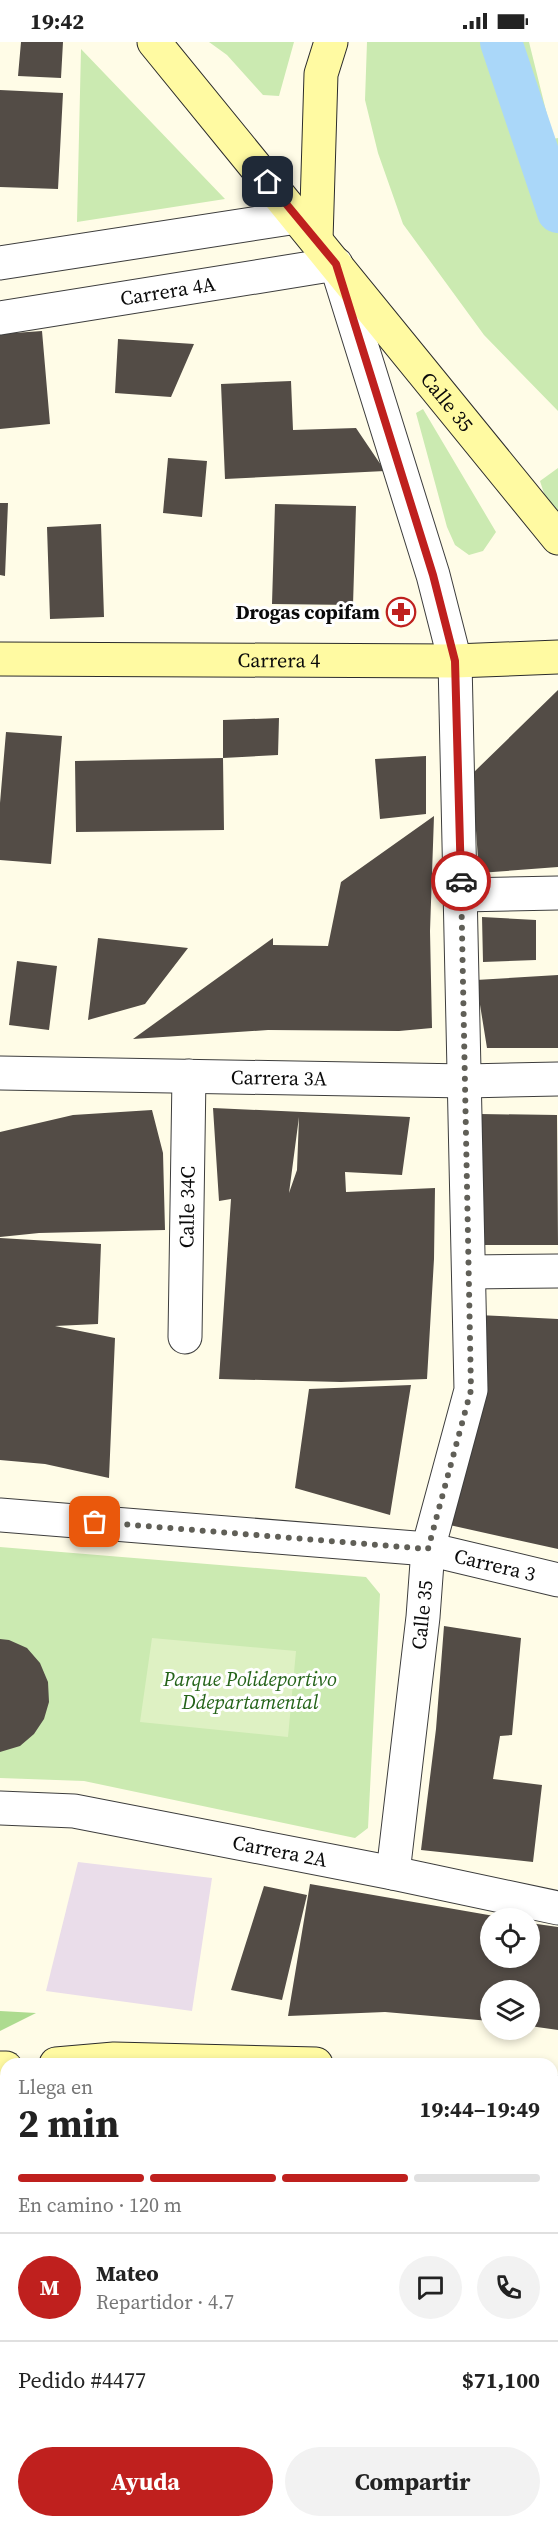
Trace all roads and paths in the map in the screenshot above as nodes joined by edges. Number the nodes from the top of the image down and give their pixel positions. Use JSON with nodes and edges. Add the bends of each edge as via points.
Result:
{"nodes":[{"id":1,"x":154,"y":42,"type":"edge"},
{"id":2,"x":331,"y":42,"type":"edge"},
{"id":3,"x":316,"y":240,"type":"junction"},
{"id":4,"x":0,"y":263,"type":"edge"},
{"id":5,"x":0,"y":318,"type":"edge"},
{"id":6,"x":558,"y":538,"type":"edge"},
{"id":7,"x":558,"y":657,"type":"edge"},
{"id":8,"x":0,"y":659,"type":"edge"},
{"id":9,"x":455,"y":661,"type":"junction"},
{"id":10,"x":558,"y":893,"type":"edge"},
{"id":11,"x":461,"y":895,"type":"junction"},
{"id":12,"x":0,"y":1073,"type":"edge"},
{"id":13,"x":189,"y":1076,"type":"junction"},
{"id":14,"x":558,"y":1079,"type":"edge"},
{"id":15,"x":466,"y":1081,"type":"junction"},
{"id":16,"x":558,"y":1271,"type":"edge"},
{"id":17,"x":470,"y":1272,"type":"junction"},
{"id":18,"x":185,"y":1337,"type":"dead end"},
{"id":19,"x":0,"y":1515,"type":"edge"},
{"id":20,"x":428,"y":1549,"type":"junction"},
{"id":21,"x":558,"y":1580,"type":"edge"},
{"id":22,"x":0,"y":1808,"type":"edge"},
{"id":23,"x":393,"y":1873,"type":"junction"},
{"id":24,"x":558,"y":1908,"type":"edge"}],
"edges":[{"from":1,"to":3,"type":"main road","name":"Calle 35"},
{"from":2,"to":3,"type":"main road","via":[[321,74]]},
{"from":3,"to":4,"type":"street"},
{"from":3,"to":5,"type":"street","name":"Carrera 4A"},
{"from":3,"to":6,"type":"main road","name":"Calle 35"},
{"from":3,"to":9,"type":"street","name":"Calle 35","via":[[433,575]]},
{"from":7,"to":9,"type":"main road","name":"Carrera 4"},
{"from":8,"to":9,"type":"main road","name":"Carrera 4"},
{"from":9,"to":11,"type":"street","name":"Calle 35"},
{"from":10,"to":11,"type":"street"},
{"from":11,"to":15,"type":"street","name":"Calle 35"},
{"from":12,"to":13,"type":"street","name":"Carrera 3A"},
{"from":13,"to":15,"type":"street","name":"Carrera 3A"},
{"from":13,"to":18,"type":"street","name":"Calle 34C"},
{"from":14,"to":15,"type":"street","name":"Carrera 3A"},
{"from":15,"to":17,"type":"street","name":"Calle 35"},
{"from":16,"to":17,"type":"street"},
{"from":17,"to":20,"type":"street","name":"Calle 35","via":[[471,1390]]},
{"from":19,"to":20,"type":"street","name":"Carrera 3"},
{"from":20,"to":21,"type":"street","name":"Carrera 3"},
{"from":20,"to":23,"type":"street","name":"Calle 35"},
{"from":22,"to":23,"type":"street","name":"Carrera 2A","via":[[74,1811]]},
{"from":23,"to":24,"type":"street","name":"Carrera 2A"}]}
